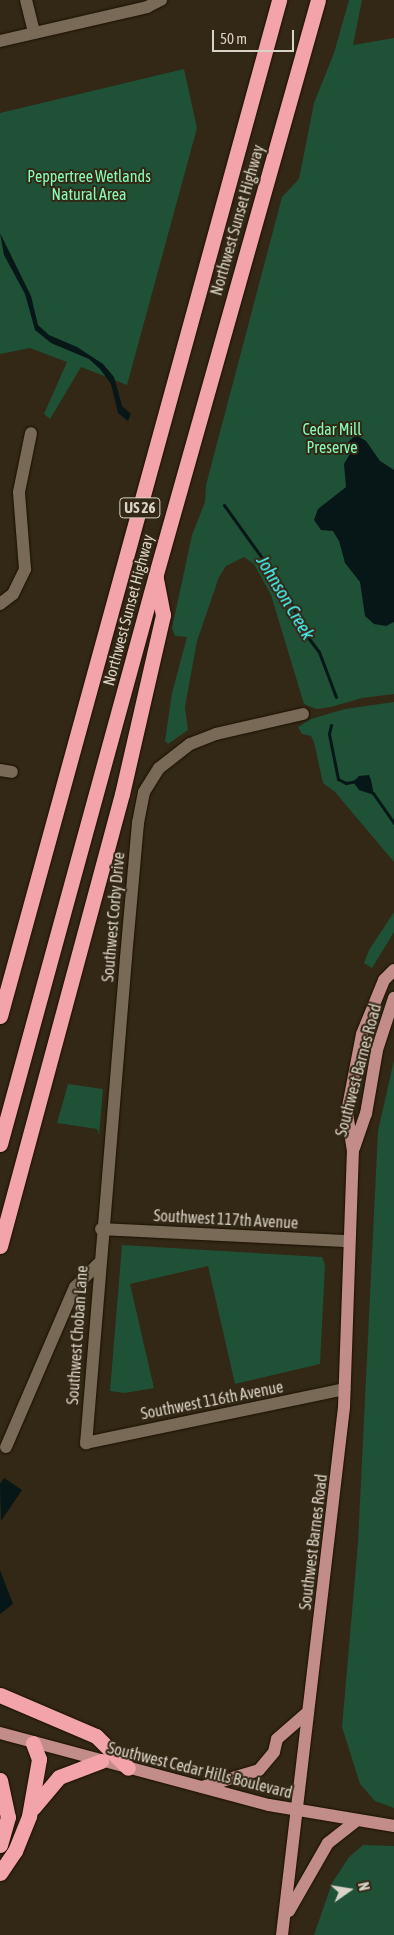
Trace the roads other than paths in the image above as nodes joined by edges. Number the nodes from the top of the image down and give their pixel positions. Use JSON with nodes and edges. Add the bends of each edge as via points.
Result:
{"nodes":[{"id":1,"x":26,"y":0,"type":"edge"},
{"id":2,"x":162,"y":0,"type":"edge"},
{"id":3,"x":279,"y":0,"type":"edge"},
{"id":4,"x":318,"y":0,"type":"edge"},
{"id":5,"x":34,"y":33,"type":"junction"},
{"id":6,"x":0,"y":41,"type":"edge"},
{"id":7,"x":31,"y":433,"type":"dead end"},
{"id":8,"x":156,"y":574,"type":"junction"},
{"id":9,"x":0,"y":604,"type":"edge"},
{"id":10,"x":303,"y":714,"type":"dead end"},
{"id":11,"x":394,"y":970,"type":"edge"},
{"id":12,"x":394,"y":998,"type":"edge"},
{"id":13,"x":0,"y":1016,"type":"edge"},
{"id":14,"x":362,"y":1034,"type":"junction"},
{"id":15,"x":377,"y":1050,"type":"junction"},
{"id":16,"x":0,"y":1144,"type":"edge"},
{"id":17,"x":353,"y":1151,"type":"junction"},
{"id":18,"x":102,"y":1229,"type":"junction"},
{"id":19,"x":349,"y":1241,"type":"junction"},
{"id":20,"x":0,"y":1246,"type":"edge"},
{"id":21,"x":99,"y":1263,"type":"junction"},
{"id":22,"x":344,"y":1389,"type":"junction"},
{"id":23,"x":86,"y":1443,"type":"joint"},
{"id":24,"x":6,"y":1447,"type":"dead end"},
{"id":25,"x":0,"y":1696,"type":"edge"},
{"id":26,"x":308,"y":1712,"type":"junction"},
{"id":27,"x":0,"y":1733,"type":"edge"},
{"id":28,"x":33,"y":1743,"type":"junction"},
{"id":29,"x":102,"y":1761,"type":"junction"},
{"id":30,"x":128,"y":1768,"type":"junction"},
{"id":31,"x":0,"y":1780,"type":"edge"},
{"id":32,"x":201,"y":1788,"type":"junction"},
{"id":33,"x":297,"y":1811,"type":"junction"},
{"id":34,"x":29,"y":1816,"type":"junction"},
{"id":35,"x":355,"y":1822,"type":"junction"},
{"id":36,"x":394,"y":1826,"type":"edge"},
{"id":37,"x":0,"y":1845,"type":"edge"},
{"id":38,"x":0,"y":1873,"type":"edge"},
{"id":39,"x":285,"y":1917,"type":"junction"},
{"id":40,"x":282,"y":1935,"type":"edge"}],
"edges":[{"from":1,"to":5,"type":"street"},
{"from":2,"to":5,"type":"street","via":[[147,7]]},
{"from":3,"to":13,"type":"highway","name":"Northwest Sunset Highway","number":"US 26"},
{"from":4,"to":8,"type":"highway","name":"Northwest Sunset Highway","number":"US 26"},
{"from":5,"to":6,"type":"street"},
{"from":7,"to":9,"type":"street","via":[[19,492],[25,569],[13,594]]},
{"from":8,"to":16,"type":"highway","name":"Northwest Sunset Highway","number":"US 26"},
{"from":8,"to":20,"type":"highway","via":[[163,615],[124,784]]},
{"from":10,"to":18,"type":"street","name":"Southwest Corby Drive","via":[[216,734],[190,744],[158,768],[144,792],[136,840]]},
{"from":11,"to":14,"type":"main road","name":"Southwest Barnes Road","via":[[384,980]]},
{"from":12,"to":15,"type":"main road","name":"Southwest Barnes Road"},
{"from":14,"to":15,"type":"main road"},
{"from":14,"to":17,"type":"main road","name":"Southwest Barnes Road","via":[[346,1112]]},
{"from":15,"to":17,"type":"main road","name":"Southwest Barnes Road","via":[[366,1114]]},
{"from":17,"to":19,"type":"main road","name":"Southwest Barnes Road"},
{"from":18,"to":19,"type":"street","name":"Southwest 117th Avenue"},
{"from":18,"to":21,"type":"street","name":"Southwest Choban Lane"},
{"from":19,"to":22,"type":"main road","name":"Southwest Barnes Road"},
{"from":21,"to":23,"type":"street","name":"Southwest Choban Lane"},
{"from":21,"to":24,"type":"street","via":[[75,1287]]},
{"from":22,"to":23,"type":"street","name":"Southwest 116th Avenue"},
{"from":22,"to":26,"type":"main road","name":"Southwest Barnes Road","via":[[336,1486]]},
{"from":25,"to":30,"type":"highway","via":[[96,1736]]},
{"from":26,"to":32,"type":"main road","via":[[278,1739],[274,1752],[259,1770]]},
{"from":26,"to":33,"type":"main road","name":"Southwest Barnes Road"},
{"from":27,"to":28,"type":"main road","name":"Southwest Cedar Hills Boulevard"},
{"from":28,"to":29,"type":"main road","name":"Southwest Cedar Hills Boulevard"},
{"from":28,"to":34,"type":"highway","via":[[39,1759]]},
{"from":29,"to":30,"type":"main road","name":"Southwest Cedar Hills Boulevard"},
{"from":29,"to":34,"type":"highway","via":[[59,1777]]},
{"from":30,"to":32,"type":"main road","name":"Southwest Cedar Hills Boulevard"},
{"from":31,"to":37,"type":"highway","via":[[8,1817]]},
{"from":32,"to":33,"type":"main road","name":"Southwest Cedar Hills Boulevard"},
{"from":33,"to":35,"type":"main road","name":"Southwest Cedar Hills Boulevard"},
{"from":33,"to":39,"type":"main road","name":"Southwest Barnes Road"},
{"from":34,"to":38,"type":"highway","via":[[15,1851]]},
{"from":35,"to":36,"type":"main road","name":"Southwest Cedar Hills Boulevard"},
{"from":35,"to":39,"type":"main road","via":[[328,1843]]},
{"from":39,"to":40,"type":"main road","name":"Southwest Barnes Road"}]}
